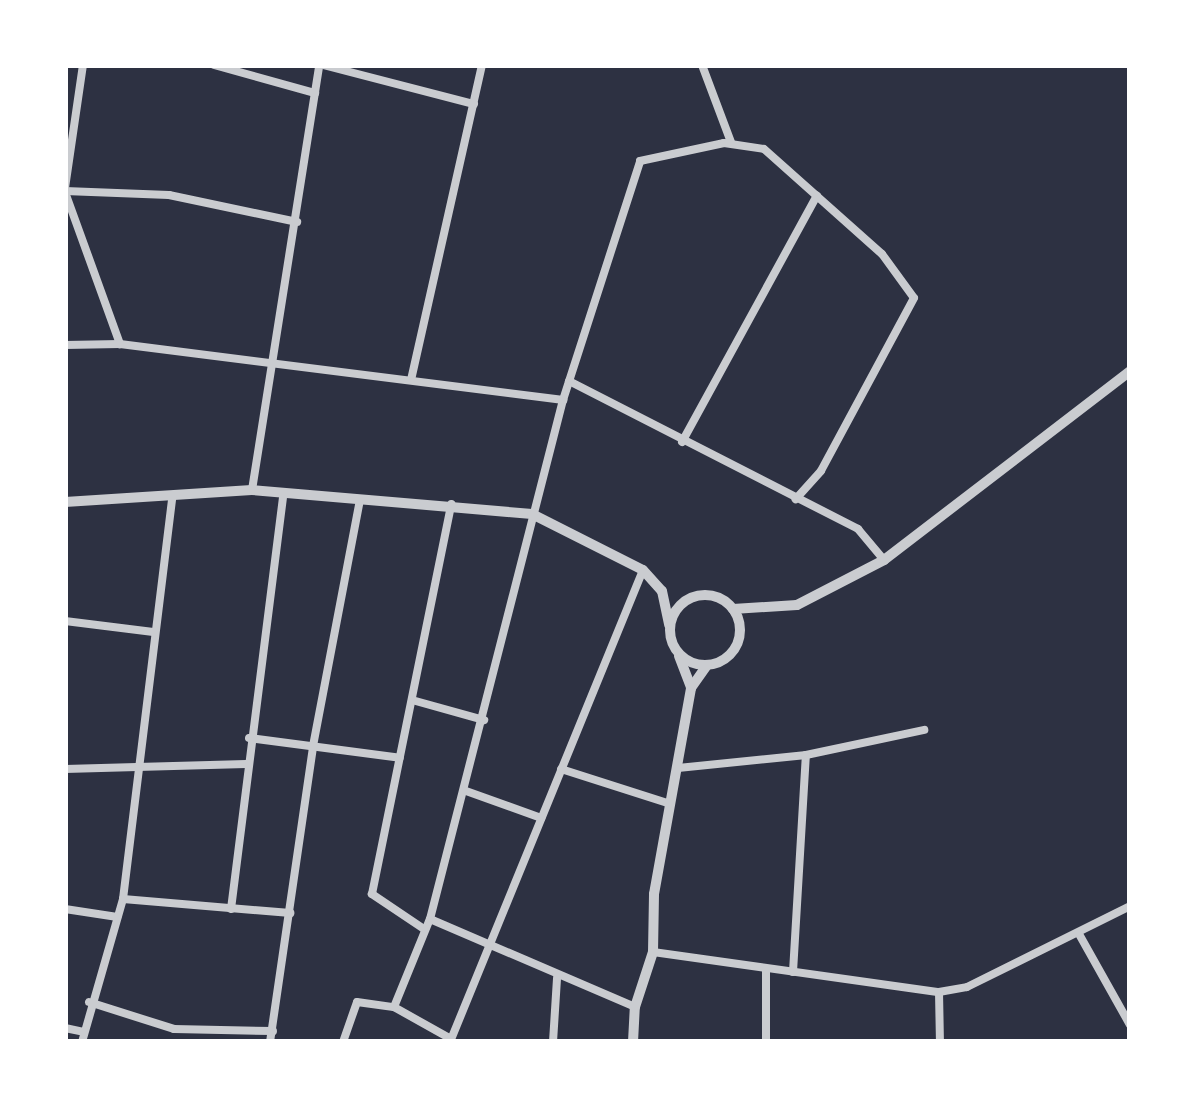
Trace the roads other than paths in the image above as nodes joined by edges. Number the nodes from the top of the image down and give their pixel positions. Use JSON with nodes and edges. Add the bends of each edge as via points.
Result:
{"nodes":[{"id":1,"x":83,"y":65,"type":"edge"},
{"id":2,"x":214,"y":65,"type":"edge"},
{"id":3,"x":321,"y":65,"type":"edge"},
{"id":4,"x":482,"y":65,"type":"edge"},
{"id":5,"x":702,"y":65,"type":"edge"},
{"id":6,"x":315,"y":92,"type":"junction"},
{"id":7,"x":474,"y":104,"type":"junction"},
{"id":8,"x":731,"y":142,"type":"junction"},
{"id":9,"x":65,"y":190,"type":"edge"},
{"id":10,"x":817,"y":195,"type":"junction"},
{"id":11,"x":296,"y":222,"type":"junction"},
{"id":12,"x":65,"y":344,"type":"edge"},
{"id":13,"x":120,"y":344,"type":"junction"},
{"id":14,"x":274,"y":364,"type":"junction"},
{"id":15,"x":1130,"y":372,"type":"edge"},
{"id":16,"x":411,"y":380,"type":"junction"},
{"id":17,"x":569,"y":381,"type":"junction"},
{"id":18,"x":563,"y":400,"type":"junction"},
{"id":19,"x":682,"y":442,"type":"junction"},
{"id":20,"x":252,"y":490,"type":"junction"},
{"id":21,"x":283,"y":496,"type":"junction"},
{"id":22,"x":796,"y":498,"type":"junction"},
{"id":23,"x":172,"y":499,"type":"junction"},
{"id":24,"x":360,"y":500,"type":"junction"},
{"id":25,"x":65,"y":502,"type":"edge"},
{"id":26,"x":451,"y":504,"type":"junction"},
{"id":27,"x":532,"y":514,"type":"junction"},
{"id":28,"x":884,"y":560,"type":"junction"},
{"id":29,"x":643,"y":570,"type":"junction"},
{"id":30,"x":662,"y":590,"type":"junction"},
{"id":31,"x":690,"y":597,"type":"junction"},
{"id":32,"x":733,"y":609,"type":"junction"},
{"id":33,"x":768,"y":612,"type":"junction"},
{"id":34,"x":65,"y":621,"type":"edge"},
{"id":35,"x":670,"y":625,"type":"junction"},
{"id":36,"x":740,"y":628,"type":"junction"},
{"id":37,"x":153,"y":632,"type":"junction"},
{"id":38,"x":678,"y":653,"type":"junction"},
{"id":39,"x":707,"y":665,"type":"junction"},
{"id":40,"x":691,"y":688,"type":"junction"},
{"id":41,"x":412,"y":700,"type":"junction"},
{"id":42,"x":484,"y":720,"type":"junction"},
{"id":43,"x":924,"y":730,"type":"dead end"},
{"id":44,"x":249,"y":738,"type":"junction"},
{"id":45,"x":312,"y":746,"type":"junction"},
{"id":46,"x":806,"y":754,"type":"junction"},
{"id":47,"x":400,"y":758,"type":"junction"},
{"id":48,"x":246,"y":764,"type":"junction"},
{"id":49,"x":144,"y":767,"type":"junction"},
{"id":50,"x":678,"y":768,"type":"junction"},
{"id":51,"x":65,"y":769,"type":"edge"},
{"id":52,"x":561,"y":769,"type":"junction"},
{"id":53,"x":466,"y":792,"type":"junction"},
{"id":54,"x":672,"y":804,"type":"junction"},
{"id":55,"x":541,"y":818,"type":"junction"},
{"id":56,"x":123,"y":899,"type":"junction"},
{"id":57,"x":1130,"y":906,"type":"edge"},
{"id":58,"x":65,"y":909,"type":"edge"},
{"id":59,"x":231,"y":909,"type":"junction"},
{"id":60,"x":290,"y":913,"type":"junction"},
{"id":61,"x":118,"y":917,"type":"junction"},
{"id":62,"x":430,"y":919,"type":"junction"},
{"id":63,"x":424,"y":929,"type":"junction"},
{"id":64,"x":1079,"y":934,"type":"junction"},
{"id":65,"x":492,"y":949,"type":"junction"},
{"id":66,"x":653,"y":952,"type":"junction"},
{"id":67,"x":766,"y":969,"type":"junction"},
{"id":68,"x":793,"y":972,"type":"junction"},
{"id":69,"x":558,"y":978,"type":"junction"},
{"id":70,"x":939,"y":992,"type":"junction"},
{"id":71,"x":89,"y":1002,"type":"junction"},
{"id":72,"x":394,"y":1007,"type":"junction"},
{"id":73,"x":636,"y":1007,"type":"junction"},
{"id":74,"x":1130,"y":1025,"type":"edge"},
{"id":75,"x":65,"y":1028,"type":"edge"},
{"id":76,"x":174,"y":1029,"type":"junction"},
{"id":77,"x":273,"y":1031,"type":"junction"},
{"id":78,"x":83,"y":1037,"type":"edge"},
{"id":79,"x":451,"y":1040,"type":"edge"},
{"id":80,"x":173,"y":1042,"type":"edge"},
{"id":81,"x":270,"y":1042,"type":"edge"},
{"id":82,"x":343,"y":1042,"type":"edge"},
{"id":83,"x":554,"y":1042,"type":"edge"},
{"id":84,"x":633,"y":1042,"type":"edge"},
{"id":85,"x":766,"y":1042,"type":"edge"},
{"id":86,"x":940,"y":1042,"type":"edge"}],
"edges":[{"from":1,"to":9,"type":"street"},
{"from":2,"to":6,"type":"street"},
{"from":3,"to":6,"type":"street"},
{"from":3,"to":7,"type":"street"},
{"from":4,"to":7,"type":"street"},
{"from":5,"to":8,"type":"street"},
{"from":6,"to":11,"type":"street"},
{"from":7,"to":16,"type":"street"},
{"from":8,"to":10,"type":"street","via":[[772,154]]},
{"from":8,"to":17,"type":"street","via":[[640,162]]},
{"from":9,"to":11,"type":"street","via":[[169,194]]},
{"from":9,"to":13,"type":"street"},
{"from":10,"to":19,"type":"street"},
{"from":10,"to":22,"type":"street","via":[[882,254],[914,298],[821,472]]},
{"from":11,"to":14,"type":"street"},
{"from":12,"to":13,"type":"street"},
{"from":13,"to":14,"type":"street"},
{"from":14,"to":16,"type":"street"},
{"from":14,"to":20,"type":"street"},
{"from":15,"to":28,"type":"street"},
{"from":16,"to":18,"type":"street"},
{"from":17,"to":18,"type":"street"},
{"from":17,"to":19,"type":"street"},
{"from":18,"to":27,"type":"street"},
{"from":19,"to":22,"type":"street"},
{"from":20,"to":21,"type":"street"},
{"from":20,"to":23,"type":"street"},
{"from":21,"to":24,"type":"street"},
{"from":21,"to":44,"type":"street"},
{"from":22,"to":28,"type":"street","via":[[858,529]]},
{"from":23,"to":25,"type":"street"},
{"from":23,"to":37,"type":"street"},
{"from":24,"to":26,"type":"street"},
{"from":24,"to":45,"type":"street"},
{"from":26,"to":27,"type":"street"},
{"from":26,"to":41,"type":"street"},
{"from":27,"to":29,"type":"street"},
{"from":27,"to":42,"type":"street"},
{"from":28,"to":33,"type":"street","via":[[798,606]]},
{"from":29,"to":30,"type":"street"},
{"from":29,"to":52,"type":"street"},
{"from":30,"to":31,"type":"street"},
{"from":30,"to":35,"type":"street"},
{"from":31,"to":32,"type":"street","via":[[718,597]]},
{"from":31,"to":35,"type":"street"},
{"from":32,"to":33,"type":"street"},
{"from":32,"to":36,"type":"street"},
{"from":33,"to":36,"type":"street"},
{"from":34,"to":37,"type":"street"},
{"from":35,"to":38,"type":"street"},
{"from":36,"to":39,"type":"street","via":[[734,649]]},
{"from":37,"to":49,"type":"street"},
{"from":38,"to":39,"type":"street"},
{"from":38,"to":40,"type":"street"},
{"from":39,"to":40,"type":"street"},
{"from":40,"to":50,"type":"street"},
{"from":41,"to":42,"type":"street"},
{"from":41,"to":47,"type":"street"},
{"from":42,"to":53,"type":"street"},
{"from":43,"to":46,"type":"street"},
{"from":44,"to":45,"type":"street"},
{"from":44,"to":48,"type":"street"},
{"from":45,"to":47,"type":"street"},
{"from":45,"to":60,"type":"street"},
{"from":46,"to":50,"type":"street"},
{"from":46,"to":68,"type":"street"},
{"from":47,"to":63,"type":"street","via":[[372,894],[380,906]]},
{"from":48,"to":49,"type":"street"},
{"from":48,"to":59,"type":"street"},
{"from":49,"to":51,"type":"street"},
{"from":49,"to":56,"type":"street"},
{"from":50,"to":54,"type":"street"},
{"from":52,"to":54,"type":"street"},
{"from":52,"to":55,"type":"street"},
{"from":53,"to":55,"type":"street"},
{"from":53,"to":62,"type":"street"},
{"from":54,"to":66,"type":"street","via":[[654,894]]},
{"from":55,"to":65,"type":"street"},
{"from":56,"to":59,"type":"street"},
{"from":56,"to":61,"type":"street"},
{"from":57,"to":64,"type":"street"},
{"from":58,"to":61,"type":"street"},
{"from":59,"to":60,"type":"street"},
{"from":60,"to":77,"type":"street"},
{"from":61,"to":71,"type":"street"},
{"from":62,"to":63,"type":"street"},
{"from":62,"to":65,"type":"street"},
{"from":63,"to":72,"type":"street"},
{"from":64,"to":70,"type":"street","via":[[967,987]]},
{"from":64,"to":74,"type":"street"},
{"from":65,"to":69,"type":"street"},
{"from":65,"to":79,"type":"street"},
{"from":66,"to":67,"type":"street"},
{"from":66,"to":73,"type":"street"},
{"from":67,"to":68,"type":"street"},
{"from":67,"to":85,"type":"street"},
{"from":68,"to":70,"type":"street"},
{"from":69,"to":73,"type":"street"},
{"from":69,"to":83,"type":"street"},
{"from":70,"to":86,"type":"street"},
{"from":71,"to":76,"type":"street"},
{"from":71,"to":78,"type":"street"},
{"from":72,"to":79,"type":"street"},
{"from":72,"to":82,"type":"street","via":[[357,1002]]},
{"from":73,"to":84,"type":"street"},
{"from":75,"to":78,"type":"street"},
{"from":76,"to":77,"type":"street"},
{"from":76,"to":80,"type":"street"},
{"from":77,"to":81,"type":"street"}]}
